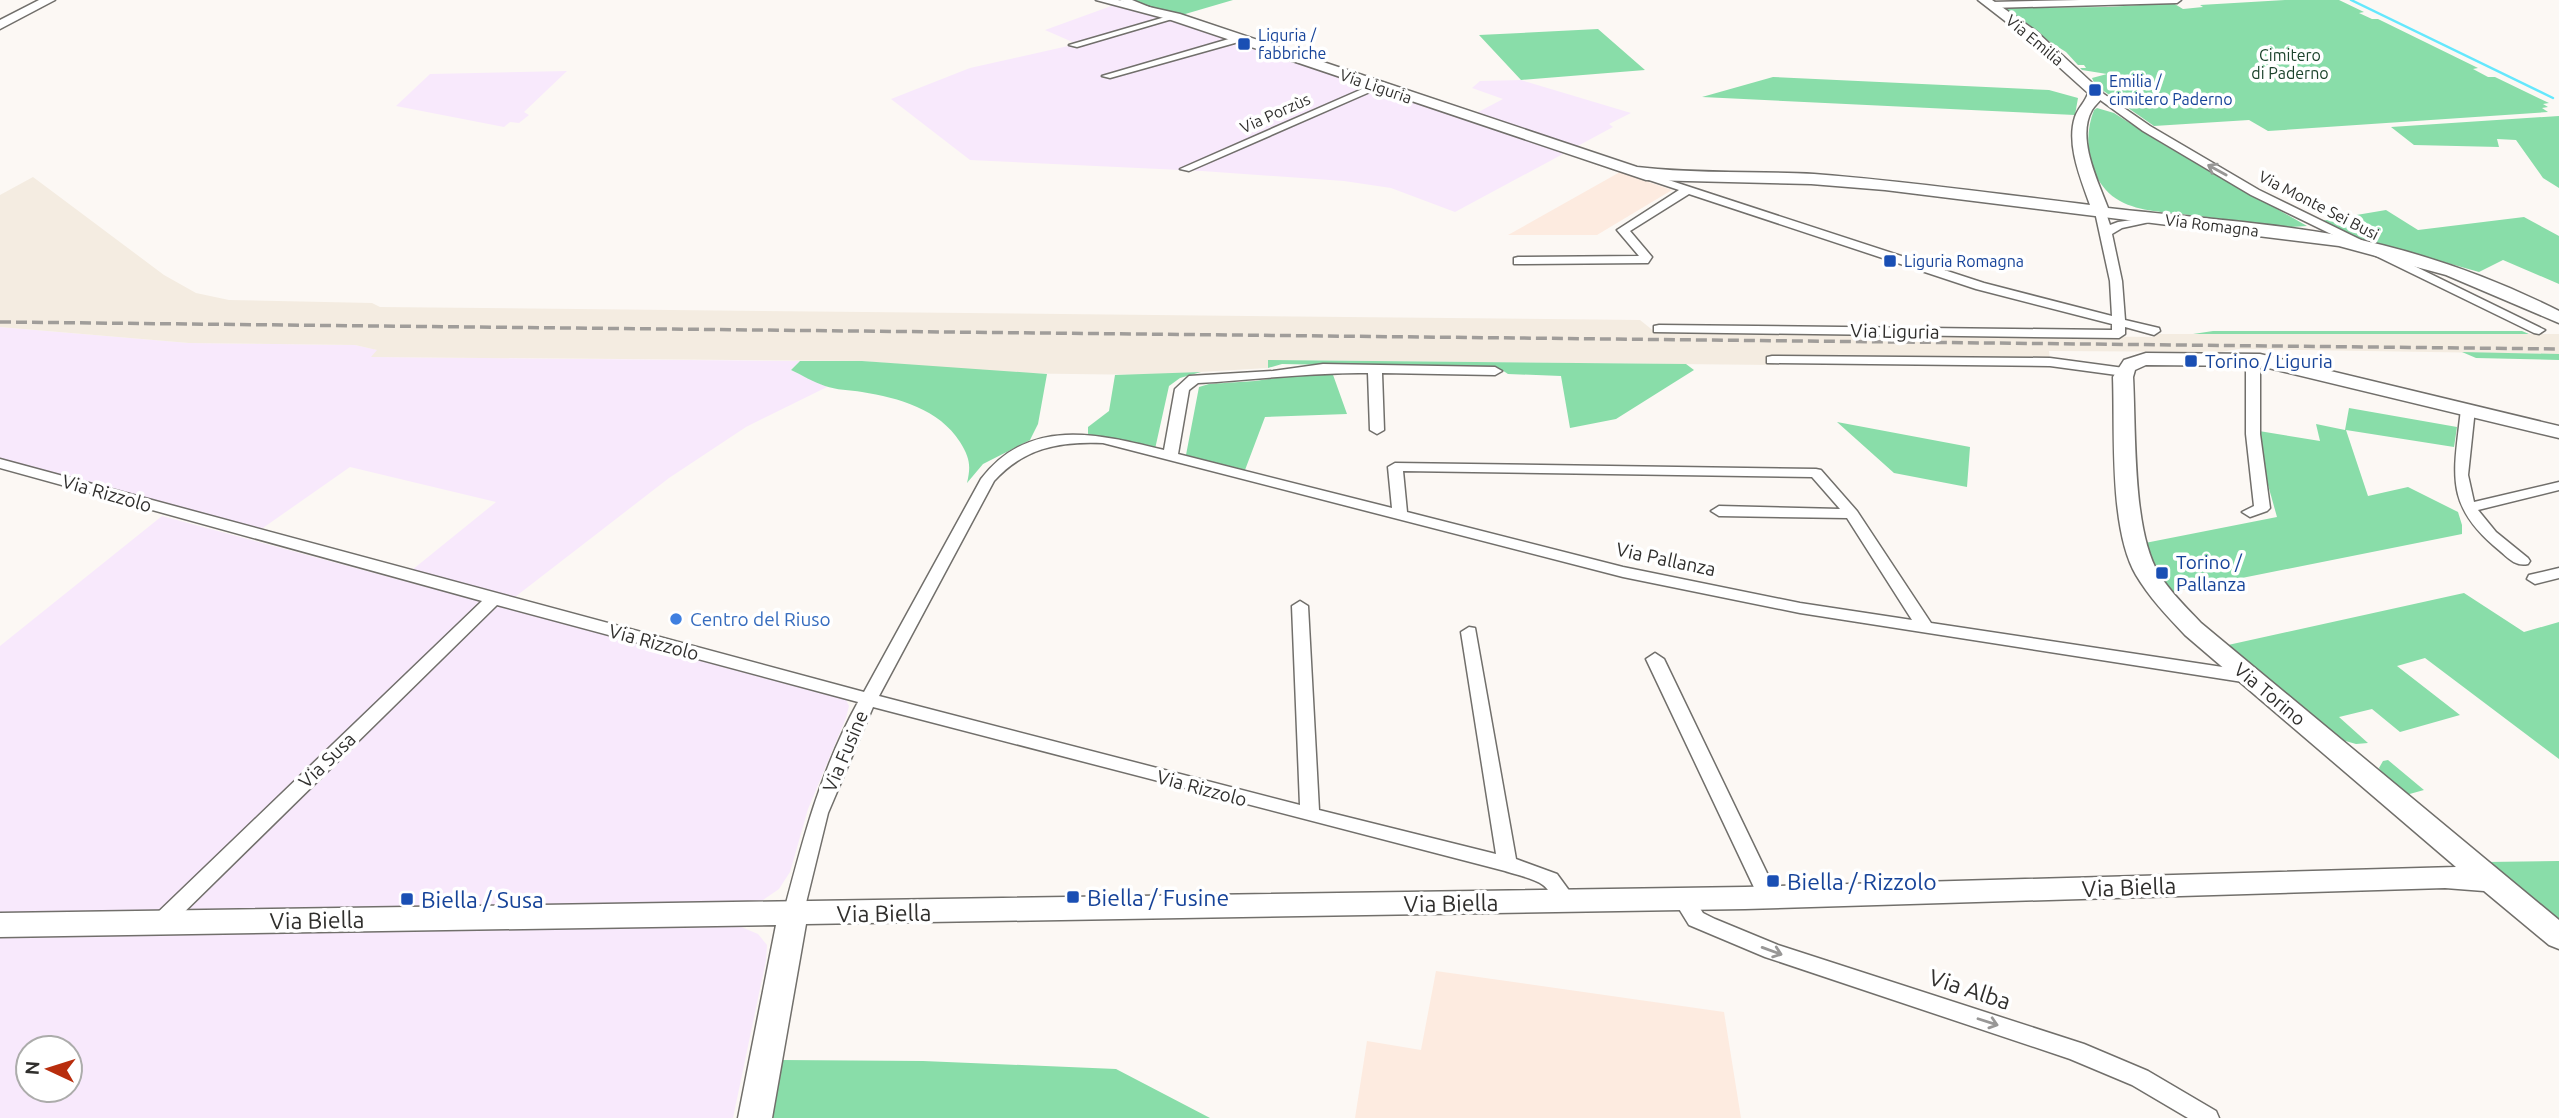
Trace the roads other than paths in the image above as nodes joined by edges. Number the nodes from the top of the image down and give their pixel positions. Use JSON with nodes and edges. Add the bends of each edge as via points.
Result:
{"nodes":[{"id":1,"x":49,"y":0,"type":"edge"},
{"id":2,"x":1102,"y":0,"type":"edge"},
{"id":3,"x":1123,"y":0,"type":"edge"},
{"id":4,"x":2177,"y":0,"type":"edge"},
{"id":5,"x":1987,"y":2,"type":"edge"},
{"id":6,"x":1159,"y":12,"type":"junction"},
{"id":7,"x":1175,"y":17,"type":"junction"},
{"id":8,"x":0,"y":25,"type":"edge"},
{"id":9,"x":1239,"y":39,"type":"junction"},
{"id":10,"x":1074,"y":45,"type":"dead end"},
{"id":11,"x":1107,"y":76,"type":"dead end"},
{"id":12,"x":1376,"y":86,"type":"junction"},
{"id":13,"x":2089,"y":92,"type":"junction"},
{"id":14,"x":1185,"y":169,"type":"dead end"},
{"id":15,"x":1632,"y":171,"type":"joint"},
{"id":16,"x":1684,"y":182,"type":"junction"},
{"id":17,"x":2094,"y":191,"type":"junction"},
{"id":18,"x":1713,"y":198,"type":"junction"},
{"id":19,"x":2031,"y":203,"type":"junction"},
{"id":20,"x":2101,"y":212,"type":"junction"},
{"id":21,"x":2155,"y":219,"type":"junction"},
{"id":22,"x":2107,"y":232,"type":"junction"},
{"id":23,"x":2365,"y":246,"type":"junction"},
{"id":24,"x":1518,"y":261,"type":"dead end"},
{"id":25,"x":2559,"y":318,"type":"edge"},
{"id":26,"x":2120,"y":322,"type":"junction"},
{"id":27,"x":1660,"y":329,"type":"dead end"},
{"id":28,"x":2539,"y":330,"type":"dead end"},
{"id":29,"x":2154,"y":331,"type":"dead end"},
{"id":30,"x":2253,"y":359,"type":"junction"},
{"id":31,"x":1772,"y":360,"type":"dead end"},
{"id":32,"x":1375,"y":369,"type":"junction"},
{"id":33,"x":1495,"y":371,"type":"dead end"},
{"id":34,"x":2124,"y":372,"type":"junction"},
{"id":35,"x":2468,"y":409,"type":"junction"},
{"id":36,"x":1377,"y":430,"type":"dead end"},
{"id":37,"x":2559,"y":432,"type":"edge"},
{"id":38,"x":1047,"y":440,"type":"joint"},
{"id":39,"x":1170,"y":456,"type":"junction"},
{"id":40,"x":0,"y":463,"type":"edge"},
{"id":41,"x":2559,"y":486,"type":"edge"},
{"id":42,"x":2471,"y":507,"type":"junction"},
{"id":43,"x":1719,"y":511,"type":"dead end"},
{"id":44,"x":2250,"y":512,"type":"dead end"},
{"id":45,"x":1852,"y":514,"type":"junction"},
{"id":46,"x":1400,"y":516,"type":"junction"},
{"id":47,"x":2522,"y":561,"type":"dead end"},
{"id":48,"x":2559,"y":573,"type":"edge"},
{"id":49,"x":2535,"y":579,"type":"dead end"},
{"id":50,"x":494,"y":598,"type":"junction"},
{"id":51,"x":1300,"y":606,"type":"dead end"},
{"id":52,"x":1926,"y":628,"type":"junction"},
{"id":53,"x":1469,"y":632,"type":"dead end"},
{"id":54,"x":1656,"y":659,"type":"dead end"},
{"id":55,"x":2249,"y":677,"type":"junction"},
{"id":56,"x":867,"y":700,"type":"junction"},
{"id":57,"x":1310,"y":815,"type":"junction"},
{"id":58,"x":1507,"y":864,"type":"junction"},
{"id":59,"x":2489,"y":880,"type":"junction"},
{"id":60,"x":1769,"y":898,"type":"junction"},
{"id":61,"x":1566,"y":900,"type":"junction"},
{"id":62,"x":1710,"y":912,"type":"junction"},
{"id":63,"x":793,"y":915,"type":"junction"},
{"id":64,"x":160,"y":923,"type":"junction"},
{"id":65,"x":0,"y":925,"type":"edge"},
{"id":66,"x":2559,"y":937,"type":"edge"},
{"id":67,"x":755,"y":1118,"type":"edge"},
{"id":68,"x":2208,"y":1118,"type":"edge"}],
"edges":[{"from":1,"to":8,"type":"main road"},
{"from":2,"to":6,"type":"main road"},
{"from":3,"to":6,"type":"street","name":"Via Liguria"},
{"from":4,"to":5,"type":"street"},
{"from":5,"to":13,"type":"main road","name":"Via Emilia","via":[[2032,35]]},
{"from":6,"to":7,"type":"main road","name":"Via Liguria"},
{"from":7,"to":9,"type":"main road","name":"Via Liguria"},
{"from":7,"to":10,"type":"street"},
{"from":9,"to":11,"type":"street"},
{"from":9,"to":12,"type":"main road","name":"Via Liguria"},
{"from":12,"to":14,"type":"street","name":"Via Porzùs"},
{"from":12,"to":15,"type":"main road","name":"Via Liguria"},
{"from":13,"to":17,"type":"main road","via":[[2080,138]]},
{"from":23,"to":13,"type":"street","name":"Via Monte Sei Busi","one_way":true,"via":[[2198,160]]},
{"from":15,"to":16,"type":"main road","name":"Via Romagna"},
{"from":16,"to":18,"type":"street"},
{"from":16,"to":18,"type":"street"},
{"from":16,"to":19,"type":"main road","name":"Via Romagna","via":[[1852,182]]},
{"from":16,"to":24,"type":"street","via":[[1623,230],[1645,254],[1644,260]]},
{"from":17,"to":19,"type":"main road","via":[[2072,200]]},
{"from":17,"to":20,"type":"street"},
{"from":17,"to":21,"type":"street","via":[[2113,204]]},
{"from":18,"to":26,"type":"street","via":[[1980,286]]},
{"from":19,"to":20,"type":"main road","name":"Via Romagna"},
{"from":20,"to":21,"type":"main road","name":"Via Romagna"},
{"from":20,"to":22,"type":"street"},
{"from":21,"to":22,"type":"street","via":[[2118,225]]},
{"from":21,"to":23,"type":"main road","name":"Via Romagna"},
{"from":22,"to":26,"type":"street"},
{"from":23,"to":25,"type":"main road","name":"Via Romagna","via":[[2466,274]]},
{"from":23,"to":28,"type":"street","name":"Via Monte Sei Busi"},
{"from":26,"to":27,"type":"street","name":"Via Liguria","via":[[2119,334]]},
{"from":26,"to":29,"type":"street"},
{"from":30,"to":34,"type":"main road","via":[[2153,358],[2130,363]]},
{"from":30,"to":35,"type":"main road"},
{"from":30,"to":44,"type":"street","via":[[2250,419],[2262,509]]},
{"from":31,"to":34,"type":"street","via":[[2050,362]]},
{"from":32,"to":33,"type":"street"},
{"from":32,"to":36,"type":"street"},
{"from":32,"to":39,"type":"street","via":[[1323,368],[1194,379],[1182,389]]},
{"from":34,"to":55,"type":"main road","name":"Via Torino","via":[[2130,524],[2136,548],[2166,600]]},
{"from":35,"to":37,"type":"main road"},
{"from":35,"to":42,"type":"street","via":[[2461,477]]},
{"from":38,"to":39,"type":"street","name":"Via Pallanza","via":[[1103,439]]},
{"from":38,"to":56,"type":"street","name":"Via Fusine","via":[[1002,463],[988,478]]},
{"from":39,"to":46,"type":"street","name":"Via Pallanza"},
{"from":40,"to":50,"type":"street","name":"Via Rizzolo"},
{"from":41,"to":42,"type":"street"},
{"from":42,"to":47,"type":"street","via":[[2490,537]]},
{"from":43,"to":45,"type":"street"},
{"from":45,"to":46,"type":"street","via":[[1816,473],[1395,467]]},
{"from":45,"to":52,"type":"street"},
{"from":46,"to":52,"type":"street","name":"Via Pallanza","via":[[1623,572]]},
{"from":48,"to":49,"type":"street"},
{"from":50,"to":56,"type":"street","name":"Via Rizzolo"},
{"from":50,"to":64,"type":"street","name":"Via Susa"},
{"from":51,"to":57,"type":"street"},
{"from":52,"to":55,"type":"street","name":"Via Pallanza"},
{"from":53,"to":58,"type":"street"},
{"from":54,"to":60,"type":"street"},
{"from":55,"to":59,"type":"main road","name":"Via Torino"},
{"from":56,"to":57,"type":"street","name":"Via Rizzolo"},
{"from":56,"to":63,"type":"street","name":"Via Fusine","via":[[819,813]]},
{"from":57,"to":58,"type":"street","name":"Via Rizzolo"},
{"from":58,"to":61,"type":"street","name":"Via Rizzolo","via":[[1550,879]]},
{"from":59,"to":60,"type":"main road","name":"Via Biella","via":[[2445,877]]},
{"from":59,"to":66,"type":"main road","name":"Via Torino"},
{"from":60,"to":62,"type":"main road","name":"Via Biella"},
{"from":61,"to":62,"type":"main road","name":"Via Biella","via":[[1683,900]]},
{"from":61,"to":63,"type":"main road","name":"Via Biella"},
{"from":62,"to":68,"type":"street","name":"Via Alba","one_way":true,"via":[[1772,951],[2076,1051],[2140,1077]]},
{"from":63,"to":64,"type":"main road","name":"Via Biella"},
{"from":63,"to":67,"type":"main road","name":"Via Fusine"},
{"from":64,"to":65,"type":"main road","name":"Via Biella"}]}
